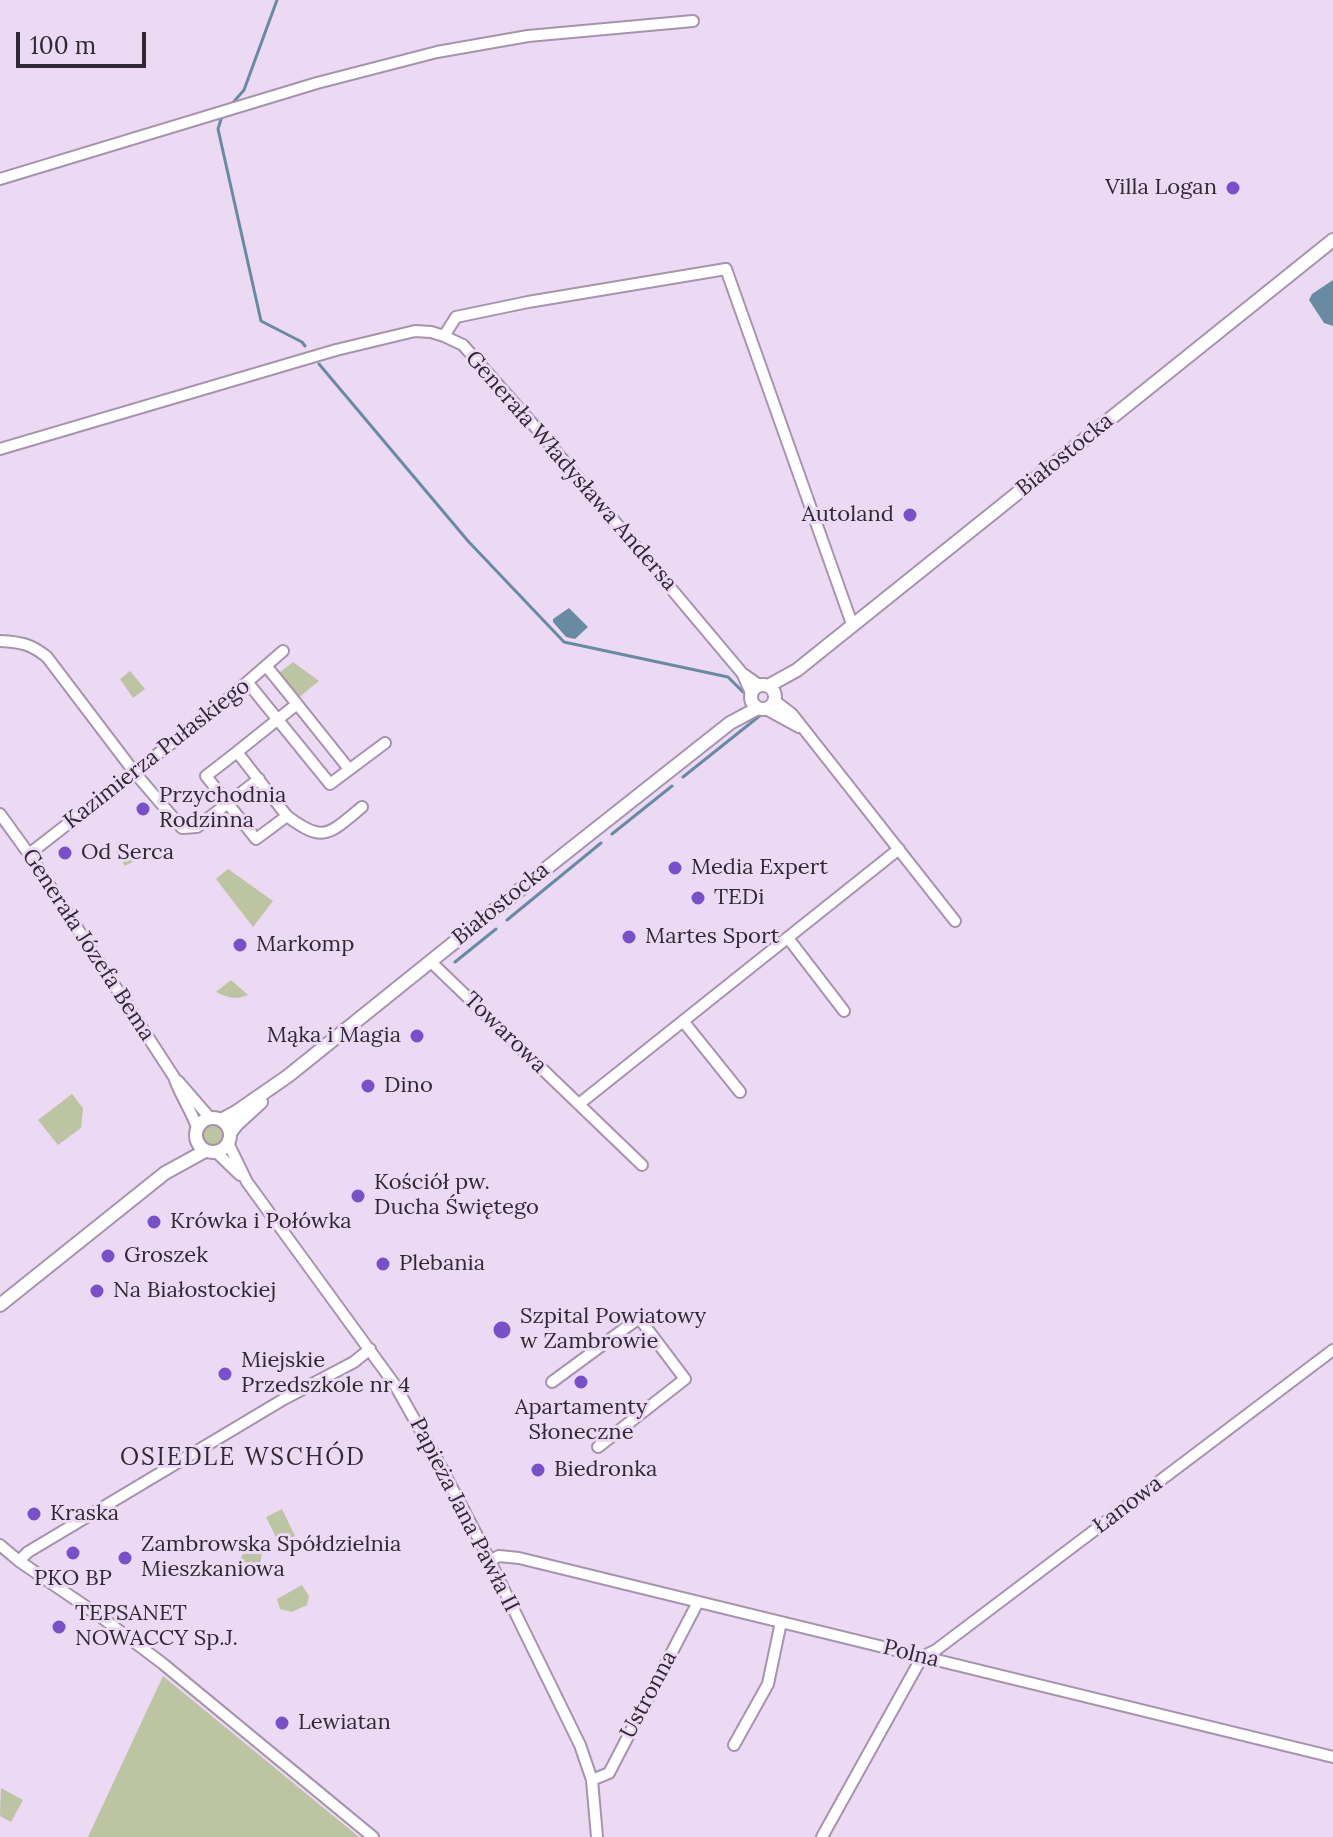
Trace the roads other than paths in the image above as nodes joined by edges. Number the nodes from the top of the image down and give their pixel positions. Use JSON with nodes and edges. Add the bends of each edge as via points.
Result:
{"nodes":[{"id":1,"x":693,"y":21,"type":"dead end"},
{"id":2,"x":0,"y":179,"type":"edge"},
{"id":3,"x":1333,"y":240,"type":"edge"},
{"id":4,"x":444,"y":336,"type":"junction"},
{"id":5,"x":0,"y":449,"type":"edge"},
{"id":6,"x":852,"y":624,"type":"junction"},
{"id":7,"x":0,"y":641,"type":"edge"},
{"id":8,"x":283,"y":651,"type":"dead end"},
{"id":9,"x":267,"y":667,"type":"junction"},
{"id":10,"x":248,"y":683,"type":"junction"},
{"id":11,"x":763,"y":697,"type":"junction"},
{"id":12,"x":297,"y":704,"type":"junction"},
{"id":13,"x":277,"y":719,"type":"junction"},
{"id":14,"x":385,"y":743,"type":"dead end"},
{"id":15,"x":237,"y":752,"type":"junction"},
{"id":16,"x":349,"y":769,"type":"junction"},
{"id":17,"x":135,"y":773,"type":"junction"},
{"id":18,"x":259,"y":779,"type":"junction"},
{"id":19,"x":228,"y":803,"type":"junction"},
{"id":20,"x":362,"y":807,"type":"dead end"},
{"id":21,"x":0,"y":814,"type":"edge"},
{"id":22,"x":287,"y":816,"type":"junction"},
{"id":23,"x":899,"y":849,"type":"junction"},
{"id":24,"x":29,"y":854,"type":"junction"},
{"id":25,"x":955,"y":921,"type":"dead end"},
{"id":26,"x":788,"y":938,"type":"junction"},
{"id":27,"x":431,"y":962,"type":"junction"},
{"id":28,"x":844,"y":1011,"type":"dead end"},
{"id":29,"x":683,"y":1021,"type":"junction"},
{"id":30,"x":174,"y":1077,"type":"junction"},
{"id":31,"x":274,"y":1087,"type":"junction"},
{"id":32,"x":740,"y":1092,"type":"dead end"},
{"id":33,"x":579,"y":1104,"type":"junction"},
{"id":34,"x":215,"y":1119,"type":"junction"},
{"id":35,"x":196,"y":1133,"type":"junction"},
{"id":36,"x":229,"y":1138,"type":"junction"},
{"id":37,"x":210,"y":1152,"type":"junction"},
{"id":38,"x":642,"y":1165,"type":"dead end"},
{"id":39,"x":165,"y":1173,"type":"junction"},
{"id":40,"x":247,"y":1182,"type":"junction"},
{"id":41,"x":0,"y":1305,"type":"edge"},
{"id":42,"x":370,"y":1349,"type":"junction"},
{"id":43,"x":1333,"y":1350,"type":"edge"},
{"id":44,"x":552,"y":1382,"type":"dead end"},
{"id":45,"x":598,"y":1447,"type":"dead end"},
{"id":46,"x":0,"y":1545,"type":"edge"},
{"id":47,"x":10,"y":1558,"type":"edge"},
{"id":48,"x":489,"y":1561,"type":"junction"},
{"id":49,"x":698,"y":1602,"type":"junction"},
{"id":50,"x":781,"y":1622,"type":"junction"},
{"id":51,"x":922,"y":1657,"type":"junction"},
{"id":52,"x":734,"y":1745,"type":"dead end"},
{"id":53,"x":1333,"y":1757,"type":"edge"},
{"id":54,"x":592,"y":1780,"type":"junction"},
{"id":55,"x":373,"y":1837,"type":"edge"},
{"id":56,"x":597,"y":1837,"type":"edge"},
{"id":57,"x":822,"y":1837,"type":"edge"}],
"edges":[{"from":1,"to":2,"type":"street","via":[[528,36],[437,52]]},
{"from":3,"to":6,"type":"main road","name":"Białostocka"},
{"from":4,"to":5,"type":"street","name":"Generała Władysława Andersa","via":[[415,331],[349,346]]},
{"from":4,"to":6,"type":"street","via":[[456,317],[726,269]]},
{"from":4,"to":11,"type":"street","name":"Generała Władysława Andersa","via":[[463,345]]},
{"from":6,"to":11,"type":"main road","name":"Białostocka"},
{"from":7,"to":17,"type":"street","via":[[34,646],[47,657]]},
{"from":8,"to":9,"type":"street","name":"Kazimierza Pułaskiego"},
{"from":9,"to":10,"type":"street","name":"Kazimierza Pułaskiego"},
{"from":9,"to":12,"type":"street"},
{"from":10,"to":13,"type":"street"},
{"from":10,"to":17,"type":"street","name":"Kazimierza Pułaskiego"},
{"from":11,"to":23,"type":"street","name":"Generała Władysława Andersa","via":[[792,714]]},
{"from":11,"to":27,"type":"main road","name":"Białostocka"},
{"from":12,"to":13,"type":"street"},
{"from":12,"to":16,"type":"street"},
{"from":13,"to":15,"type":"street"},
{"from":13,"to":16,"type":"street","via":[[330,784]]},
{"from":14,"to":16,"type":"street"},
{"from":15,"to":18,"type":"street"},
{"from":15,"to":19,"type":"street","via":[[206,776]]},
{"from":17,"to":19,"type":"street","via":[[182,828],[197,827]]},
{"from":17,"to":24,"type":"street","name":"Kazimierza Pułaskiego"},
{"from":18,"to":19,"type":"street"},
{"from":18,"to":22,"type":"street"},
{"from":19,"to":22,"type":"street","via":[[256,839]]},
{"from":20,"to":22,"type":"street","via":[[323,834],[304,829]]},
{"from":21,"to":24,"type":"street","name":"Generała Józefa Bema"},
{"from":23,"to":25,"type":"street","name":"Generała Władysława Andersa"},
{"from":23,"to":26,"type":"street"},
{"from":24,"to":30,"type":"street","name":"Generała Józefa Bema"},
{"from":26,"to":28,"type":"street"},
{"from":26,"to":29,"type":"street"},
{"from":27,"to":31,"type":"main road","name":"Białostocka"},
{"from":27,"to":33,"type":"street","name":"Towarowa"},
{"from":29,"to":32,"type":"street"},
{"from":29,"to":33,"type":"street"},
{"from":30,"to":34,"type":"street","name":"Generała Józefa Bema"},
{"from":30,"to":35,"type":"street","name":"Generała Józefa Bema"},
{"from":31,"to":34,"type":"main road","name":"Białostocka"},
{"from":31,"to":36,"type":"main road","name":"Białostocka"},
{"from":33,"to":38,"type":"street","name":"Towarowa"},
{"from":34,"to":35,"type":"main road","via":[[205,1120]]},
{"from":34,"to":36,"type":"main road","via":[[228,1128]]},
{"from":35,"to":37,"type":"main road","via":[[197,1143]]},
{"from":35,"to":39,"type":"main road"},
{"from":36,"to":37,"type":"main road","via":[[225,1147]]},
{"from":36,"to":40,"type":"street","name":"Papieża Jana Pawła II"},
{"from":37,"to":39,"type":"main road"},
{"from":37,"to":40,"type":"street","name":"Papieża Jana Pawła II"},
{"from":39,"to":41,"type":"main road"},
{"from":40,"to":42,"type":"street","name":"Papieża Jana Pawła II"},
{"from":42,"to":47,"type":"street"},
{"from":42,"to":48,"type":"street","name":"Papieża Jana Pawła II","via":[[407,1404]]},
{"from":43,"to":51,"type":"street","name":"Łanowa"},
{"from":44,"to":45,"type":"street","via":[[639,1318],[685,1379]]},
{"from":46,"to":47,"type":"street"},
{"from":47,"to":55,"type":"street","via":[[162,1663]]},
{"from":48,"to":49,"type":"street","name":"Polna","via":[[508,1556]]},
{"from":48,"to":54,"type":"street","name":"Papieża Jana Pawła II","via":[[580,1745]]},
{"from":49,"to":50,"type":"street","name":"Polna"},
{"from":49,"to":54,"type":"street","name":"Ustronna","via":[[609,1773]]},
{"from":50,"to":51,"type":"street","name":"Polna"},
{"from":50,"to":52,"type":"street","via":[[768,1684]]},
{"from":51,"to":53,"type":"street","name":"Polna"},
{"from":51,"to":57,"type":"street"},
{"from":54,"to":56,"type":"street","name":"Papieża Jana Pawła II"}]}
